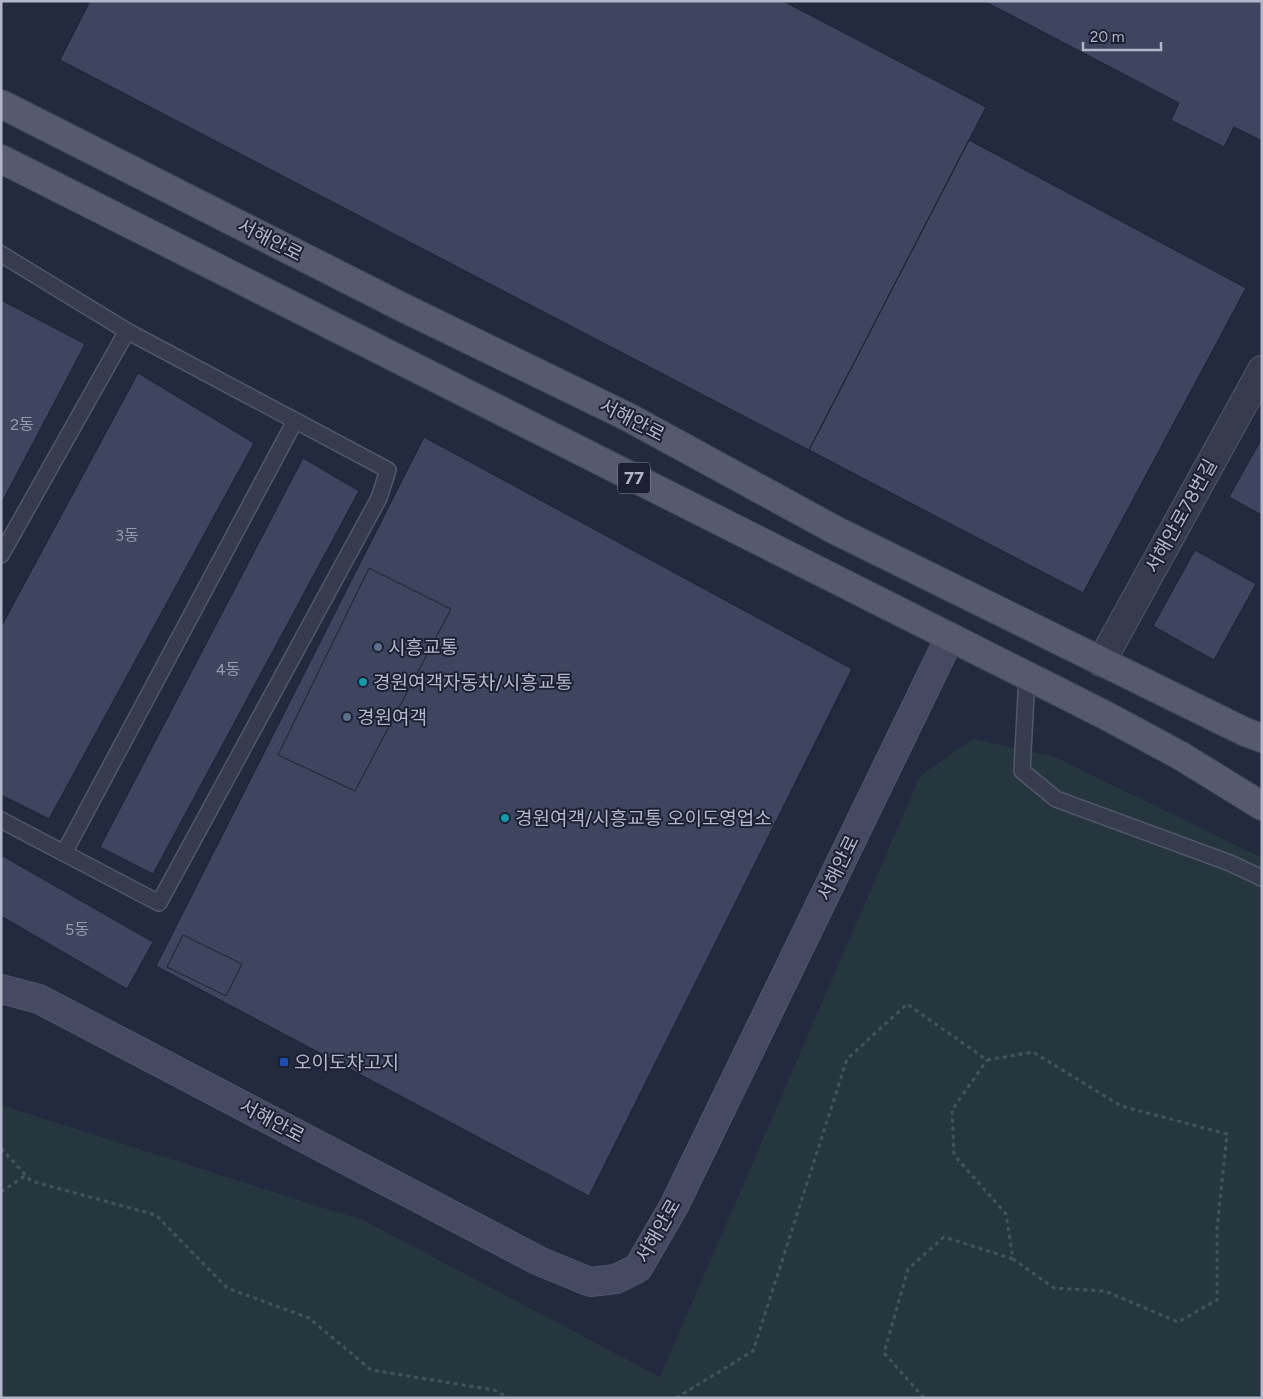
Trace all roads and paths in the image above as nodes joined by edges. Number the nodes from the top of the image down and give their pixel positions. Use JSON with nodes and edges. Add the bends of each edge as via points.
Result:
{"nodes":[{"id":1,"x":1,"y":104,"type":"edge"},
{"id":2,"x":1,"y":159,"type":"edge"},
{"id":3,"x":1,"y":254,"type":"edge"},
{"id":4,"x":127,"y":331,"type":"junction"},
{"id":5,"x":1262,"y":370,"type":"edge"},
{"id":6,"x":296,"y":421,"type":"junction"},
{"id":7,"x":1,"y":555,"type":"edge"},
{"id":8,"x":950,"y":637,"type":"junction"},
{"id":9,"x":1101,"y":662,"type":"junction"},
{"id":10,"x":1027,"y":675,"type":"junction"},
{"id":11,"x":1262,"y":738,"type":"edge"},
{"id":12,"x":1262,"y":806,"type":"edge"},
{"id":13,"x":1,"y":820,"type":"edge"},
{"id":14,"x":64,"y":853,"type":"junction"},
{"id":15,"x":1262,"y":878,"type":"edge"},
{"id":16,"x":1,"y":989,"type":"edge"},
{"id":17,"x":987,"y":1060,"type":"junction"},
{"id":18,"x":1,"y":1148,"type":"edge"},
{"id":19,"x":26,"y":1175,"type":"junction"},
{"id":20,"x":1,"y":1192,"type":"edge"},
{"id":21,"x":1013,"y":1259,"type":"junction"},
{"id":22,"x":509,"y":1398,"type":"edge"},
{"id":23,"x":676,"y":1398,"type":"edge"},
{"id":24,"x":924,"y":1398,"type":"edge"}],
"edges":[{"from":1,"to":9,"type":"main road","name":"서해안로","via":[[397,305],[628,417],[835,530]]},
{"from":2,"to":8,"type":"main road","number":"77"},
{"from":3,"to":4,"type":"lane"},
{"from":4,"to":6,"type":"lane"},
{"from":4,"to":7,"type":"lane"},
{"from":5,"to":9,"type":"street","name":"서해안로78번길"},
{"from":6,"to":14,"type":"lane"},
{"from":6,"to":14,"type":"lane","via":[[388,470],[380,498],[159,903]]},
{"from":8,"to":10,"type":"main road","number":"77"},
{"from":8,"to":16,"type":"street","name":"서해안로","via":[[674,1206],[638,1268],[616,1280],[590,1282],[539,1261],[39,999]]},
{"from":9,"to":11,"type":"main road","name":"서해안로"},
{"from":10,"to":12,"type":"main road","number":"77","via":[[1181,756]]},
{"from":10,"to":15,"type":"lane","via":[[1022,771],[1056,800],[1230,863]]},
{"from":13,"to":14,"type":"lane"},
{"from":17,"to":21,"type":"path","via":[[952,1110],[954,1155],[1006,1214]]},
{"from":17,"to":21,"type":"path","via":[[1033,1052],[1122,1106],[1227,1134],[1216,1228],[1217,1300],[1178,1322],[1106,1291],[1054,1288]]},
{"from":17,"to":23,"type":"path","via":[[907,1004],[847,1059],[753,1351]]},
{"from":18,"to":19,"type":"path"},
{"from":19,"to":20,"type":"path"},
{"from":19,"to":22,"type":"path","via":[[31,1181],[156,1215],[227,1288],[309,1318],[371,1370],[494,1390]]},
{"from":21,"to":24,"type":"path","via":[[944,1237],[908,1269],[884,1353]]}]}
